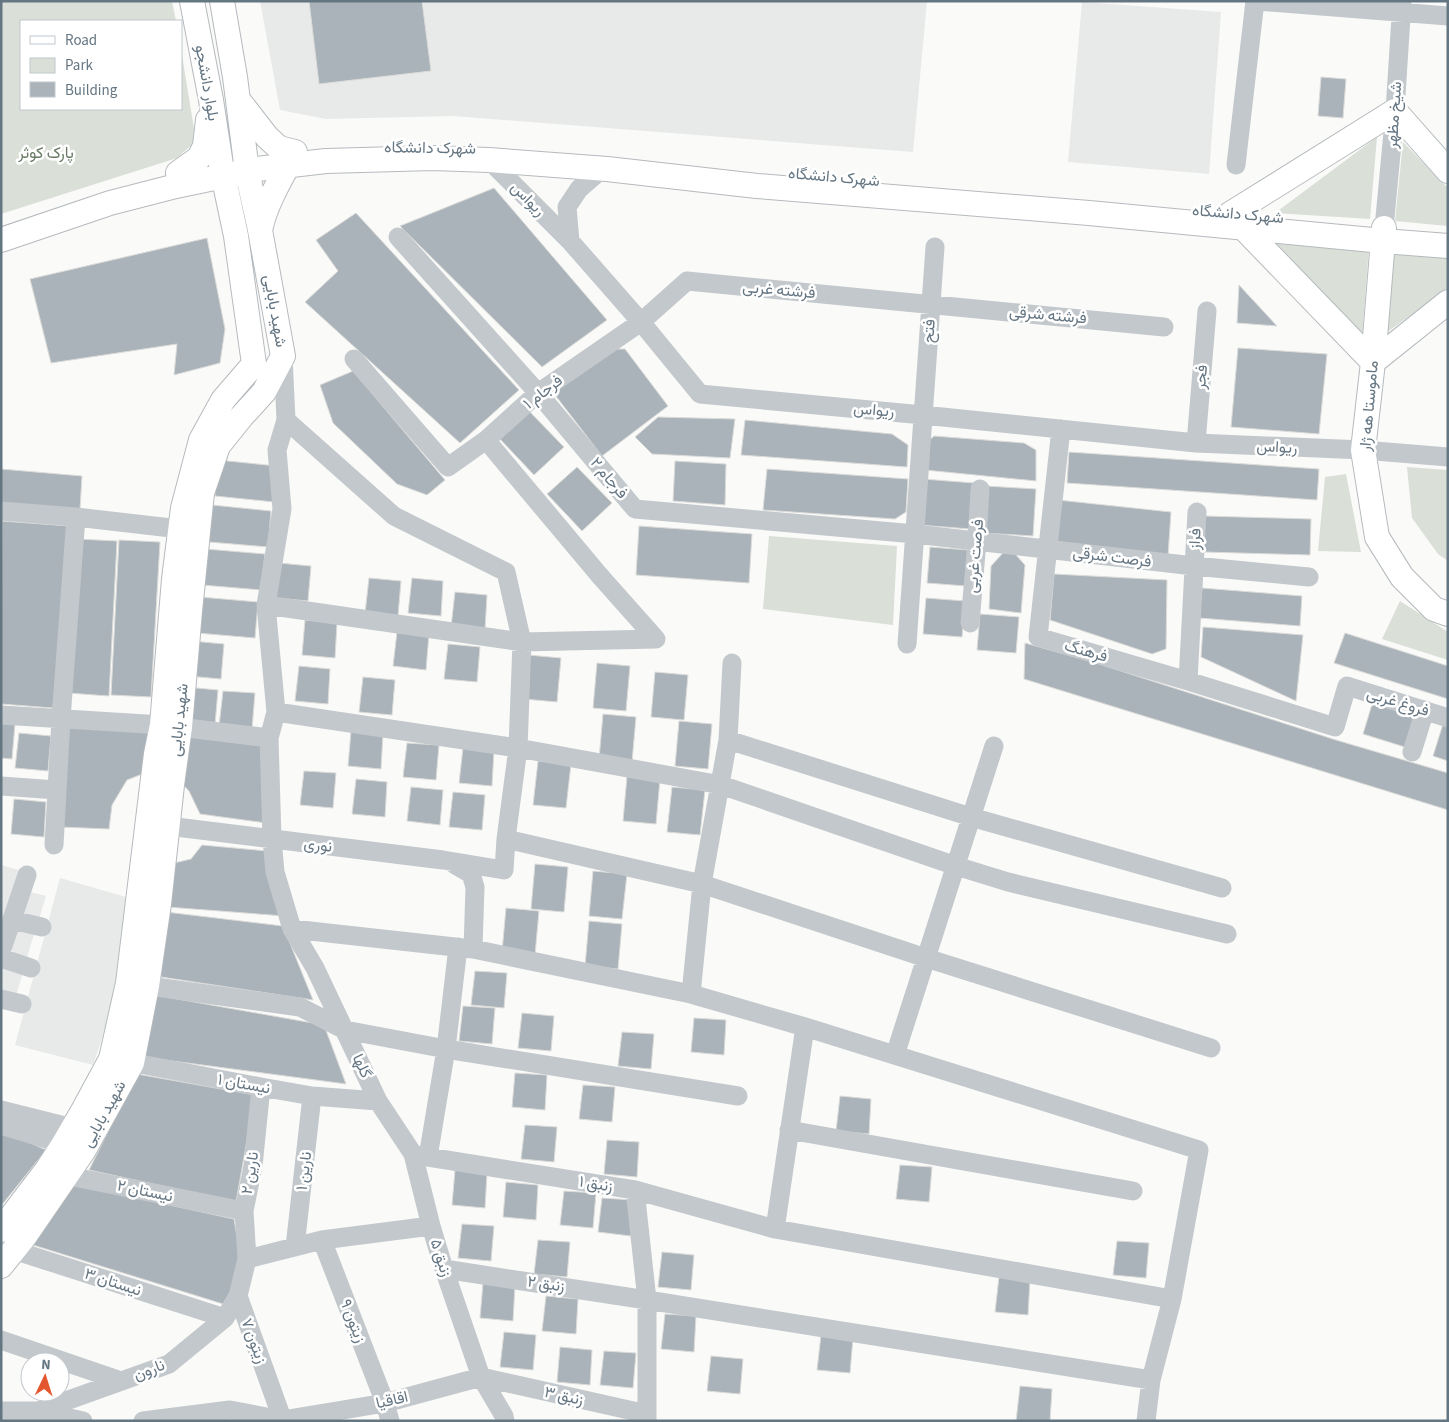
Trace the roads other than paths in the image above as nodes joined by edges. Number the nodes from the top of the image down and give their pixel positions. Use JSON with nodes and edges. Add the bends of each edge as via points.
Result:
{"nodes":[{"id":1,"x":192,"y":1,"type":"edge"},
{"id":2,"x":222,"y":1,"type":"edge"},
{"id":3,"x":1256,"y":1,"type":"edge"},
{"id":4,"x":1401,"y":7,"type":"edge"},
{"id":5,"x":1448,"y":16,"type":"edge"},
{"id":6,"x":211,"y":100,"type":"junction"},
{"id":7,"x":238,"y":100,"type":"junction"},
{"id":8,"x":1395,"y":111,"type":"junction"},
{"id":9,"x":292,"y":159,"type":"junction"},
{"id":10,"x":489,"y":160,"type":"junction"},
{"id":11,"x":1236,"y":165,"type":"dead end"},
{"id":12,"x":246,"y":166,"type":"junction"},
{"id":13,"x":602,"y":169,"type":"junction"},
{"id":14,"x":222,"y":171,"type":"junction"},
{"id":15,"x":1448,"y":171,"type":"edge"},
{"id":16,"x":177,"y":179,"type":"junction"},
{"id":17,"x":1237,"y":221,"type":"junction"},
{"id":18,"x":1,"y":227,"type":"edge"},
{"id":19,"x":260,"y":230,"type":"junction"},
{"id":20,"x":1448,"y":233,"type":"edge"},
{"id":21,"x":1384,"y":235,"type":"junction"},
{"id":22,"x":236,"y":236,"type":"junction"},
{"id":23,"x":398,"y":237,"type":"dead end"},
{"id":24,"x":1,"y":240,"type":"edge"},
{"id":25,"x":570,"y":241,"type":"junction"},
{"id":26,"x":1448,"y":246,"type":"edge"},
{"id":27,"x":935,"y":247,"type":"dead end"},
{"id":28,"x":1448,"y":302,"type":"edge"},
{"id":29,"x":931,"y":304,"type":"junction"},
{"id":30,"x":1207,"y":311,"type":"dead end"},
{"id":31,"x":641,"y":322,"type":"junction"},
{"id":32,"x":1164,"y":327,"type":"dead end"},
{"id":33,"x":283,"y":356,"type":"junction"},
{"id":34,"x":354,"y":359,"type":"dead end"},
{"id":35,"x":1373,"y":362,"type":"junction"},
{"id":36,"x":538,"y":393,"type":"junction"},
{"id":37,"x":923,"y":415,"type":"junction"},
{"id":38,"x":286,"y":420,"type":"junction"},
{"id":39,"x":1061,"y":428,"type":"junction"},
{"id":40,"x":486,"y":440,"type":"junction"},
{"id":41,"x":1196,"y":443,"type":"junction"},
{"id":42,"x":1363,"y":450,"type":"junction"},
{"id":43,"x":1448,"y":458,"type":"edge"},
{"id":44,"x":980,"y":489,"type":"dead end"},
{"id":45,"x":1,"y":511,"type":"edge"},
{"id":46,"x":1197,"y":512,"type":"dead end"},
{"id":47,"x":76,"y":517,"type":"junction"},
{"id":48,"x":180,"y":529,"type":"junction"},
{"id":49,"x":914,"y":534,"type":"junction"},
{"id":50,"x":977,"y":541,"type":"junction"},
{"id":51,"x":1047,"y":549,"type":"junction"},
{"id":52,"x":1194,"y":566,"type":"junction"},
{"id":53,"x":1309,"y":577,"type":"dead end"},
{"id":54,"x":266,"y":605,"type":"junction"},
{"id":55,"x":1448,"y":614,"type":"edge"},
{"id":56,"x":970,"y":623,"type":"dead end"},
{"id":57,"x":522,"y":642,"type":"junction"},
{"id":58,"x":907,"y":644,"type":"dead end"},
{"id":59,"x":732,"y":663,"type":"dead end"},
{"id":60,"x":1188,"y":681,"type":"junction"},
{"id":61,"x":1347,"y":686,"type":"joint"},
{"id":62,"x":1425,"y":710,"type":"junction"},
{"id":63,"x":276,"y":712,"type":"junction"},
{"id":64,"x":1,"y":715,"type":"edge"},
{"id":65,"x":1448,"y":718,"type":"edge"},
{"id":66,"x":61,"y":719,"type":"junction"},
{"id":67,"x":171,"y":726,"type":"junction"},
{"id":68,"x":269,"y":738,"type":"junction"},
{"id":69,"x":728,"y":740,"type":"junction"},
{"id":70,"x":994,"y":746,"type":"dead end"},
{"id":71,"x":518,"y":748,"type":"junction"},
{"id":72,"x":1412,"y":752,"type":"dead end"},
{"id":73,"x":721,"y":785,"type":"junction"},
{"id":74,"x":1,"y":786,"type":"edge"},
{"id":75,"x":57,"y":790,"type":"junction"},
{"id":76,"x":971,"y":817,"type":"junction"},
{"id":77,"x":168,"y":826,"type":"junction"},
{"id":78,"x":272,"y":839,"type":"junction"},
{"id":79,"x":506,"y":839,"type":"junction"},
{"id":80,"x":54,"y":845,"type":"dead end"},
{"id":81,"x":459,"y":863,"type":"junction"},
{"id":82,"x":956,"y":866,"type":"junction"},
{"id":83,"x":27,"y":875,"type":"dead end"},
{"id":84,"x":702,"y":884,"type":"junction"},
{"id":85,"x":1222,"y":888,"type":"dead end"},
{"id":86,"x":12,"y":920,"type":"junction"},
{"id":87,"x":42,"y":926,"type":"dead end"},
{"id":88,"x":292,"y":929,"type":"junction"},
{"id":89,"x":1227,"y":934,"type":"dead end"},
{"id":90,"x":465,"y":948,"type":"junction"},
{"id":91,"x":2,"y":950,"type":"edge"},
{"id":92,"x":926,"y":958,"type":"junction"},
{"id":93,"x":31,"y":968,"type":"dead end"},
{"id":94,"x":137,"y":984,"type":"junction"},
{"id":95,"x":691,"y":994,"type":"junction"},
{"id":96,"x":1,"y":999,"type":"edge"},
{"id":97,"x":22,"y":1004,"type":"dead end"},
{"id":98,"x":805,"y":1027,"type":"junction"},
{"id":99,"x":345,"y":1030,"type":"junction"},
{"id":100,"x":1211,"y":1048,"type":"dead end"},
{"id":101,"x":446,"y":1049,"type":"junction"},
{"id":102,"x":895,"y":1055,"type":"junction"},
{"id":103,"x":121,"y":1061,"type":"junction"},
{"id":104,"x":261,"y":1087,"type":"junction"},
{"id":105,"x":312,"y":1096,"type":"junction"},
{"id":106,"x":738,"y":1096,"type":"dead end"},
{"id":107,"x":378,"y":1101,"type":"junction"},
{"id":108,"x":1,"y":1110,"type":"edge"},
{"id":109,"x":1,"y":1125,"type":"edge"},
{"id":110,"x":789,"y":1130,"type":"junction"},
{"id":111,"x":79,"y":1139,"type":"junction"},
{"id":112,"x":421,"y":1156,"type":"junction"},
{"id":113,"x":57,"y":1173,"type":"junction"},
{"id":114,"x":635,"y":1190,"type":"junction"},
{"id":115,"x":1133,"y":1191,"type":"dead end"},
{"id":116,"x":244,"y":1211,"type":"junction"},
{"id":117,"x":431,"y":1226,"type":"junction"},
{"id":118,"x":774,"y":1229,"type":"junction"},
{"id":119,"x":1,"y":1230,"type":"edge"},
{"id":120,"x":322,"y":1240,"type":"junction"},
{"id":121,"x":295,"y":1246,"type":"junction"},
{"id":122,"x":6,"y":1254,"type":"edge"},
{"id":123,"x":247,"y":1260,"type":"junction"},
{"id":124,"x":444,"y":1269,"type":"junction"},
{"id":125,"x":238,"y":1296,"type":"junction"},
{"id":126,"x":1172,"y":1299,"type":"junction"},
{"id":127,"x":647,"y":1300,"type":"junction"},
{"id":128,"x":225,"y":1318,"type":"junction"},
{"id":129,"x":1,"y":1340,"type":"edge"},
{"id":130,"x":481,"y":1377,"type":"junction"},
{"id":131,"x":1151,"y":1380,"type":"junction"},
{"id":132,"x":122,"y":1381,"type":"junction"},
{"id":133,"x":384,"y":1402,"type":"junction"},
{"id":134,"x":1,"y":1411,"type":"edge"},
{"id":135,"x":39,"y":1416,"type":"edge"},
{"id":136,"x":504,"y":1418,"type":"edge"},
{"id":137,"x":647,"y":1418,"type":"edge"},
{"id":138,"x":185,"y":1419,"type":"edge"},
{"id":139,"x":283,"y":1420,"type":"edge"},
{"id":140,"x":82,"y":1421,"type":"edge"},
{"id":141,"x":143,"y":1421,"type":"edge"},
{"id":142,"x":390,"y":1421,"type":"edge"},
{"id":143,"x":1146,"y":1421,"type":"edge"}],
"edges":[{"from":1,"to":6,"type":"main road","name":"بلوار دانشجو"},
{"from":2,"to":7,"type":"main road","name":"بلوار دانشجو"},
{"from":3,"to":4,"type":"street"},
{"from":3,"to":11,"type":"street"},
{"from":4,"to":5,"type":"street"},
{"from":4,"to":8,"type":"street","name":"شیخ مظهر"},
{"from":6,"to":14,"type":"main road","name":"بلوار دانشجو"},
{"from":6,"to":16,"type":"main road","via":[[205,146],[199,158]]},
{"from":7,"to":9,"type":"main road","via":[[267,137]]},
{"from":7,"to":12,"type":"main road","name":"بلوار دانشجو"},
{"from":8,"to":15,"type":"main road"},
{"from":8,"to":17,"type":"main road"},
{"from":8,"to":21,"type":"street","name":"شیخ مظهر"},
{"from":9,"to":10,"type":"main road"},
{"from":9,"to":12,"type":"main road"},
{"from":9,"to":17,"type":"main road","name":"شهرک دانشگاه","via":[[364,147],[491,149],[662,162]]},
{"from":9,"to":19,"type":"main road","via":[[268,204]]},
{"from":10,"to":13,"type":"main road"},
{"from":10,"to":25,"type":"street","name":"ریواس"},
{"from":12,"to":14,"type":"main road"},
{"from":12,"to":19,"type":"main road","name":"شهید بابایی"},
{"from":13,"to":17,"type":"main road","via":[[758,186],[1089,213]]},
{"from":13,"to":25,"type":"street","via":[[579,189],[567,208]]},
{"from":14,"to":16,"type":"main road"},
{"from":14,"to":22,"type":"main road","name":"شهید بابایی"},
{"from":16,"to":18,"type":"main road"},
{"from":16,"to":22,"type":"main road","via":[[208,197]]},
{"from":16,"to":24,"type":"main road"},
{"from":17,"to":21,"type":"main road"},
{"from":17,"to":35,"type":"main road"},
{"from":19,"to":33,"type":"main road","name":"شهید بابایی"},
{"from":20,"to":21,"type":"main road"},
{"from":21,"to":26,"type":"main road"},
{"from":21,"to":35,"type":"main road","name":"ماموستا هه ژار"},
{"from":22,"to":48,"type":"main road","name":"شهید بابایی","via":[[254,364],[223,400],[201,440]]},
{"from":23,"to":36,"type":"street","name":"فرجام ۲"},
{"from":25,"to":31,"type":"street","name":"ریواس"},
{"from":27,"to":29,"type":"street","name":"فتح"},
{"from":28,"to":35,"type":"main road"},
{"from":29,"to":31,"type":"street","name":"فرشته غربی","via":[[688,281]]},
{"from":29,"to":32,"type":"street","name":"فرشته شرقی"},
{"from":29,"to":37,"type":"street","name":"فتح"},
{"from":30,"to":41,"type":"street","name":"فجر"},
{"from":31,"to":36,"type":"street","name":"فرجام ۱"},
{"from":31,"to":37,"type":"street","name":"ریواس","via":[[700,394]]},
{"from":33,"to":38,"type":"street"},
{"from":33,"to":67,"type":"main road","name":"شهید بابایی","via":[[264,392],[218,446],[202,493],[190,610]]},
{"from":34,"to":40,"type":"street","name":"فرجام ۱","via":[[448,468]]},
{"from":35,"to":42,"type":"main road","name":"ماموستا هه ژار"},
{"from":36,"to":40,"type":"street","name":"فرجام ۱"},
{"from":36,"to":49,"type":"street","name":"فرجام ۲","via":[[635,509]]},
{"from":37,"to":39,"type":"street","name":"ریواس"},
{"from":37,"to":49,"type":"street","name":"فتح"},
{"from":38,"to":54,"type":"street","via":[[277,450],[282,509]]},
{"from":38,"to":57,"type":"street","via":[[394,516],[506,572]]},
{"from":39,"to":41,"type":"street","name":"ریواس"},
{"from":39,"to":51,"type":"street","name":"فرهنگ"},
{"from":40,"to":57,"type":"street","via":[[656,639]]},
{"from":41,"to":42,"type":"street","name":"ریواس"},
{"from":42,"to":43,"type":"street","name":"ریواس"},
{"from":42,"to":55,"type":"main road","name":"ماموستا هه ژار","via":[[1377,537],[1402,577],[1434,609]]},
{"from":44,"to":50,"type":"street","name":"فرصت غربی"},
{"from":45,"to":47,"type":"street"},
{"from":46,"to":52,"type":"street","name":"فراز"},
{"from":47,"to":48,"type":"street"},
{"from":47,"to":66,"type":"street"},
{"from":48,"to":67,"type":"main road","name":"شهید بابایی","via":[[174,579]]},
{"from":49,"to":50,"type":"street","name":"فرصت شرقی"},
{"from":49,"to":58,"type":"street"},
{"from":50,"to":51,"type":"street","name":"فرصت شرقی"},
{"from":50,"to":56,"type":"street","name":"فرصت غربی"},
{"from":51,"to":52,"type":"street","name":"فرصت شرقی"},
{"from":51,"to":60,"type":"street","name":"فرهنگ","via":[[1038,637]]},
{"from":52,"to":53,"type":"street","name":"فرصت شرقی"},
{"from":52,"to":60,"type":"street","name":"فراز"},
{"from":54,"to":57,"type":"street"},
{"from":54,"to":63,"type":"street"},
{"from":57,"to":71,"type":"street"},
{"from":59,"to":69,"type":"street"},
{"from":60,"to":61,"type":"street","name":"فرهنگ","via":[[1335,727]]},
{"from":61,"to":62,"type":"street","name":"فروغ غربی"},
{"from":62,"to":65,"type":"street","name":"فروغ غربی"},
{"from":62,"to":72,"type":"street"},
{"from":63,"to":68,"type":"street","name":"گلها"},
{"from":63,"to":71,"type":"street"},
{"from":64,"to":66,"type":"street"},
{"from":66,"to":67,"type":"street"},
{"from":66,"to":75,"type":"street"},
{"from":67,"to":68,"type":"street"},
{"from":67,"to":77,"type":"main road","name":"شهید بابایی","via":[[172,785]]},
{"from":67,"to":94,"type":"main road","name":"شهید بابایی","via":[[156,754]]},
{"from":68,"to":78,"type":"street","name":"گلها"},
{"from":69,"to":73,"type":"street"},
{"from":69,"to":76,"type":"street"},
{"from":70,"to":76,"type":"street"},
{"from":71,"to":73,"type":"street"},
{"from":71,"to":79,"type":"street"},
{"from":73,"to":82,"type":"street"},
{"from":73,"to":84,"type":"street"},
{"from":74,"to":75,"type":"street"},
{"from":75,"to":80,"type":"street"},
{"from":76,"to":82,"type":"street"},
{"from":76,"to":85,"type":"street"},
{"from":77,"to":78,"type":"street","name":"نوری"},
{"from":77,"to":94,"type":"main road","name":"شهید بابایی","via":[[159,904]]},
{"from":78,"to":81,"type":"street","name":"نوری"},
{"from":78,"to":88,"type":"street","name":"گلها","via":[[275,872]]},
{"from":79,"to":81,"type":"street","name":"نوری","via":[[504,870]]},
{"from":79,"to":84,"type":"street"},
{"from":81,"to":90,"type":"street","via":[[472,874],[476,887]]},
{"from":82,"to":89,"type":"street","via":[[1008,882]]},
{"from":82,"to":92,"type":"street"},
{"from":83,"to":86,"type":"street"},
{"from":84,"to":92,"type":"street"},
{"from":84,"to":95,"type":"street"},
{"from":86,"to":87,"type":"street"},
{"from":86,"to":91,"type":"street"},
{"from":88,"to":90,"type":"street"},
{"from":88,"to":99,"type":"street","name":"گلها"},
{"from":90,"to":95,"type":"street"},
{"from":90,"to":101,"type":"street"},
{"from":91,"to":93,"type":"street"},
{"from":92,"to":100,"type":"street"},
{"from":92,"to":102,"type":"street"},
{"from":94,"to":99,"type":"street","via":[[300,1007]]},
{"from":94,"to":103,"type":"main road","name":"شهید بابایی"},
{"from":95,"to":98,"type":"street"},
{"from":96,"to":97,"type":"street"},
{"from":98,"to":102,"type":"street"},
{"from":98,"to":110,"type":"street"},
{"from":99,"to":101,"type":"street"},
{"from":99,"to":107,"type":"street","name":"گلها"},
{"from":101,"to":106,"type":"street"},
{"from":101,"to":112,"type":"street"},
{"from":102,"to":126,"type":"street","via":[[1199,1150]]},
{"from":103,"to":104,"type":"street","name":"نیستان ۱"},
{"from":103,"to":111,"type":"main road","name":"شهید بابایی"},
{"from":104,"to":105,"type":"street","name":"نیستان ۱"},
{"from":104,"to":116,"type":"street","name":"نارین ۲","via":[[253,1166]]},
{"from":105,"to":107,"type":"street","name":"نیستان ۱"},
{"from":105,"to":121,"type":"street","name":"نارین ۱"},
{"from":107,"to":112,"type":"street","name":"زنبق ۵"},
{"from":108,"to":111,"type":"street"},
{"from":109,"to":111,"type":"street"},
{"from":110,"to":115,"type":"street"},
{"from":110,"to":118,"type":"street"},
{"from":111,"to":113,"type":"main road","name":"شهید بابایی"},
{"from":112,"to":114,"type":"street","name":"زنبق ۱"},
{"from":112,"to":117,"type":"street","name":"زنبق ۵"},
{"from":113,"to":116,"type":"street","name":"نیستان ۲"},
{"from":113,"to":119,"type":"main road","name":"شهید بابایی"},
{"from":113,"to":122,"type":"main road","name":"شهید بابایی"},
{"from":114,"to":118,"type":"street","name":"زنبق ۱"},
{"from":114,"to":127,"type":"street"},
{"from":116,"to":123,"type":"street","name":"نارین ۲"},
{"from":117,"to":120,"type":"street"},
{"from":117,"to":124,"type":"street","name":"زنبق ۵"},
{"from":118,"to":126,"type":"street","name":"زنبق ۱"},
{"from":120,"to":121,"type":"street"},
{"from":120,"to":133,"type":"street","name":"زیتون ۹"},
{"from":121,"to":123,"type":"street"},
{"from":122,"to":128,"type":"street","name":"نیستان ۳"},
{"from":123,"to":125,"type":"street","name":"زیتون ۷"},
{"from":124,"to":127,"type":"street","name":"زنبق ۲"},
{"from":124,"to":130,"type":"street","name":"زنبق ۵"},
{"from":125,"to":128,"type":"street","name":"نارون"},
{"from":125,"to":139,"type":"street","name":"زیتون ۷"},
{"from":126,"to":131,"type":"street"},
{"from":127,"to":131,"type":"street","name":"زنبق ۲"},
{"from":127,"to":137,"type":"street"},
{"from":128,"to":132,"type":"street","name":"نارون","via":[[169,1364]]},
{"from":129,"to":132,"type":"street"},
{"from":130,"to":133,"type":"street","name":"اقاقیا"},
{"from":130,"to":136,"type":"street","name":"زنبق ۵"},
{"from":130,"to":137,"type":"street","name":"زنبق ۳"},
{"from":131,"to":143,"type":"street"},
{"from":132,"to":135,"type":"street","name":"نارون"},
{"from":133,"to":139,"type":"street","name":"اقاقیا"},
{"from":133,"to":142,"type":"street"},
{"from":134,"to":135,"type":"street"},
{"from":135,"to":140,"type":"street"},
{"from":138,"to":139,"type":"street","name":"اقاقیا","via":[[230,1410]]},
{"from":138,"to":141,"type":"street","name":"اقاقیا"}]}
